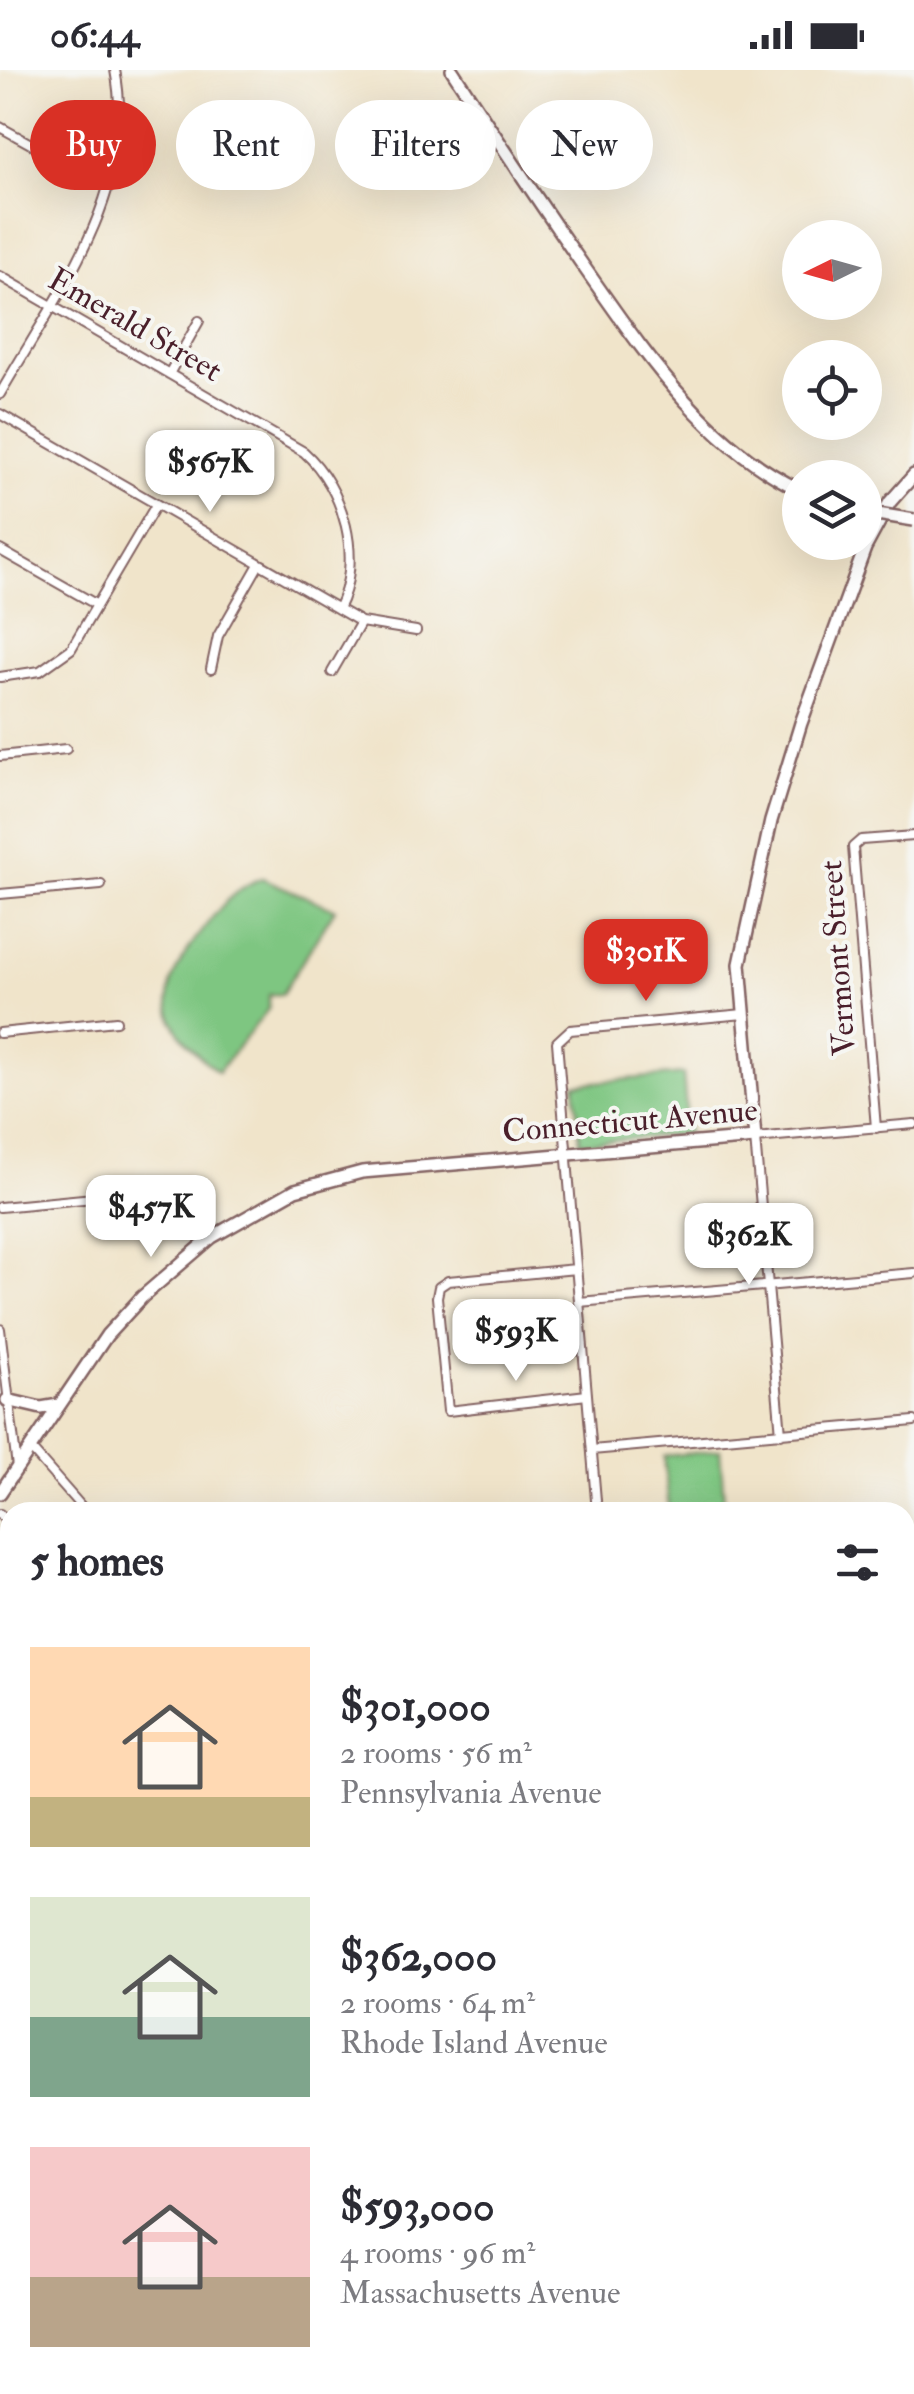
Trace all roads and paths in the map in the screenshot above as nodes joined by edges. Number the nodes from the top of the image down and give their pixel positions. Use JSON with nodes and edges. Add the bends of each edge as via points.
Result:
{"nodes":[{"id":1,"x":115,"y":70,"type":"edge"},
{"id":2,"x":452,"y":70,"type":"edge"},
{"id":3,"x":118,"y":100,"type":"edge"},
{"id":4,"x":0,"y":127,"type":"edge"},
{"id":5,"x":30,"y":144,"type":"edge"},
{"id":6,"x":109,"y":190,"type":"edge"},
{"id":7,"x":0,"y":276,"type":"edge"},
{"id":8,"x":51,"y":306,"type":"junction"},
{"id":9,"x":199,"y":321,"type":"dead end"},
{"id":10,"x":169,"y":374,"type":"junction"},
{"id":11,"x":0,"y":394,"type":"edge"},
{"id":12,"x":0,"y":414,"type":"edge"},
{"id":13,"x":914,"y":475,"type":"edge"},
{"id":14,"x":782,"y":479,"type":"edge"},
{"id":15,"x":156,"y":505,"type":"junction"},
{"id":16,"x":882,"y":515,"type":"edge"},
{"id":17,"x":914,"y":520,"type":"edge"},
{"id":18,"x":0,"y":550,"type":"edge"},
{"id":19,"x":258,"y":566,"type":"junction"},
{"id":20,"x":98,"y":604,"type":"junction"},
{"id":21,"x":338,"y":609,"type":"junction"},
{"id":22,"x":361,"y":622,"type":"junction"},
{"id":23,"x":416,"y":630,"type":"dead end"},
{"id":24,"x":211,"y":668,"type":"dead end"},
{"id":25,"x":332,"y":672,"type":"dead end"},
{"id":26,"x":0,"y":677,"type":"edge"},
{"id":27,"x":66,"y":749,"type":"dead end"},
{"id":28,"x":0,"y":756,"type":"edge"},
{"id":29,"x":914,"y":836,"type":"edge"},
{"id":30,"x":101,"y":884,"type":"dead end"},
{"id":31,"x":0,"y":894,"type":"edge"},
{"id":32,"x":744,"y":1014,"type":"junction"},
{"id":33,"x":116,"y":1021,"type":"dead end"},
{"id":34,"x":0,"y":1032,"type":"edge"},
{"id":35,"x":914,"y":1124,"type":"edge"},
{"id":36,"x":876,"y":1128,"type":"junction"},
{"id":37,"x":755,"y":1138,"type":"junction"},
{"id":38,"x":567,"y":1155,"type":"junction"},
{"id":39,"x":135,"y":1194,"type":"dead end"},
{"id":40,"x":0,"y":1207,"type":"edge"},
{"id":41,"x":576,"y":1268,"type":"junction"},
{"id":42,"x":914,"y":1273,"type":"edge"},
{"id":43,"x":768,"y":1286,"type":"junction"},
{"id":44,"x":580,"y":1302,"type":"junction"},
{"id":45,"x":0,"y":1329,"type":"edge"},
{"id":46,"x":588,"y":1395,"type":"junction"},
{"id":47,"x":7,"y":1400,"type":"junction"},
{"id":48,"x":59,"y":1406,"type":"junction"},
{"id":49,"x":914,"y":1421,"type":"edge"},
{"id":50,"x":780,"y":1434,"type":"junction"},
{"id":51,"x":30,"y":1448,"type":"junction"},
{"id":52,"x":592,"y":1450,"type":"junction"},
{"id":53,"x":17,"y":1468,"type":"junction"},
{"id":54,"x":0,"y":1493,"type":"edge"},
{"id":55,"x":77,"y":1502,"type":"edge"},
{"id":56,"x":595,"y":1502,"type":"edge"}],
"edges":[{"from":1,"to":3,"type":"street"},
{"from":2,"to":14,"type":"street","via":[[614,310],[686,404]]},
{"from":4,"to":5,"type":"street"},
{"from":6,"to":8,"type":"street"},
{"from":7,"to":8,"type":"street","name":"Emerald Street"},
{"from":8,"to":10,"type":"street","name":"Emerald Street"},
{"from":8,"to":11,"type":"street"},
{"from":9,"to":10,"type":"street"},
{"from":10,"to":21,"type":"street","name":"Emerald Street","via":[[323,469],[343,516],[348,577]]},
{"from":12,"to":15,"type":"street"},
{"from":13,"to":32,"type":"street","via":[[871,534],[786,765],[740,964]]},
{"from":15,"to":19,"type":"street"},
{"from":15,"to":20,"type":"street"},
{"from":16,"to":17,"type":"street","bridge":true},
{"from":18,"to":20,"type":"street"},
{"from":19,"to":21,"type":"street"},
{"from":19,"to":24,"type":"street","via":[[218,636]]},
{"from":20,"to":26,"type":"street","via":[[56,663]]},
{"from":21,"to":22,"type":"street"},
{"from":22,"to":23,"type":"street"},
{"from":22,"to":25,"type":"street"},
{"from":27,"to":28,"type":"street"},
{"from":29,"to":36,"type":"street","name":"Vermont Street","via":[[862,840],[853,848]]},
{"from":30,"to":31,"type":"street"},
{"from":32,"to":37,"type":"street"},
{"from":32,"to":38,"type":"street","via":[[562,1035],[556,1042]]},
{"from":33,"to":34,"type":"street"},
{"from":35,"to":36,"type":"street","name":"Connecticut Avenue"},
{"from":36,"to":37,"type":"street","name":"Connecticut Avenue"},
{"from":37,"to":38,"type":"street","name":"Connecticut Avenue"},
{"from":37,"to":43,"type":"street"},
{"from":38,"to":41,"type":"street"},
{"from":38,"to":48,"type":"street","name":"Connecticut Avenue","via":[[350,1174],[296,1190],[172,1268],[107,1334]]},
{"from":39,"to":40,"type":"street"},
{"from":41,"to":44,"type":"street"},
{"from":41,"to":46,"type":"street","via":[[448,1280],[439,1287],[448,1410]]},
{"from":42,"to":43,"type":"street"},
{"from":43,"to":44,"type":"street"},
{"from":43,"to":50,"type":"street"},
{"from":44,"to":46,"type":"street"},
{"from":45,"to":47,"type":"street"},
{"from":46,"to":52,"type":"street"},
{"from":47,"to":48,"type":"street"},
{"from":47,"to":53,"type":"street"},
{"from":48,"to":51,"type":"street","name":"Connecticut Avenue"},
{"from":49,"to":50,"type":"street"},
{"from":50,"to":52,"type":"street"},
{"from":51,"to":53,"type":"street","name":"Connecticut Avenue"},
{"from":51,"to":55,"type":"street"},
{"from":52,"to":56,"type":"street"},
{"from":53,"to":54,"type":"street","name":"Connecticut Avenue"}]}
